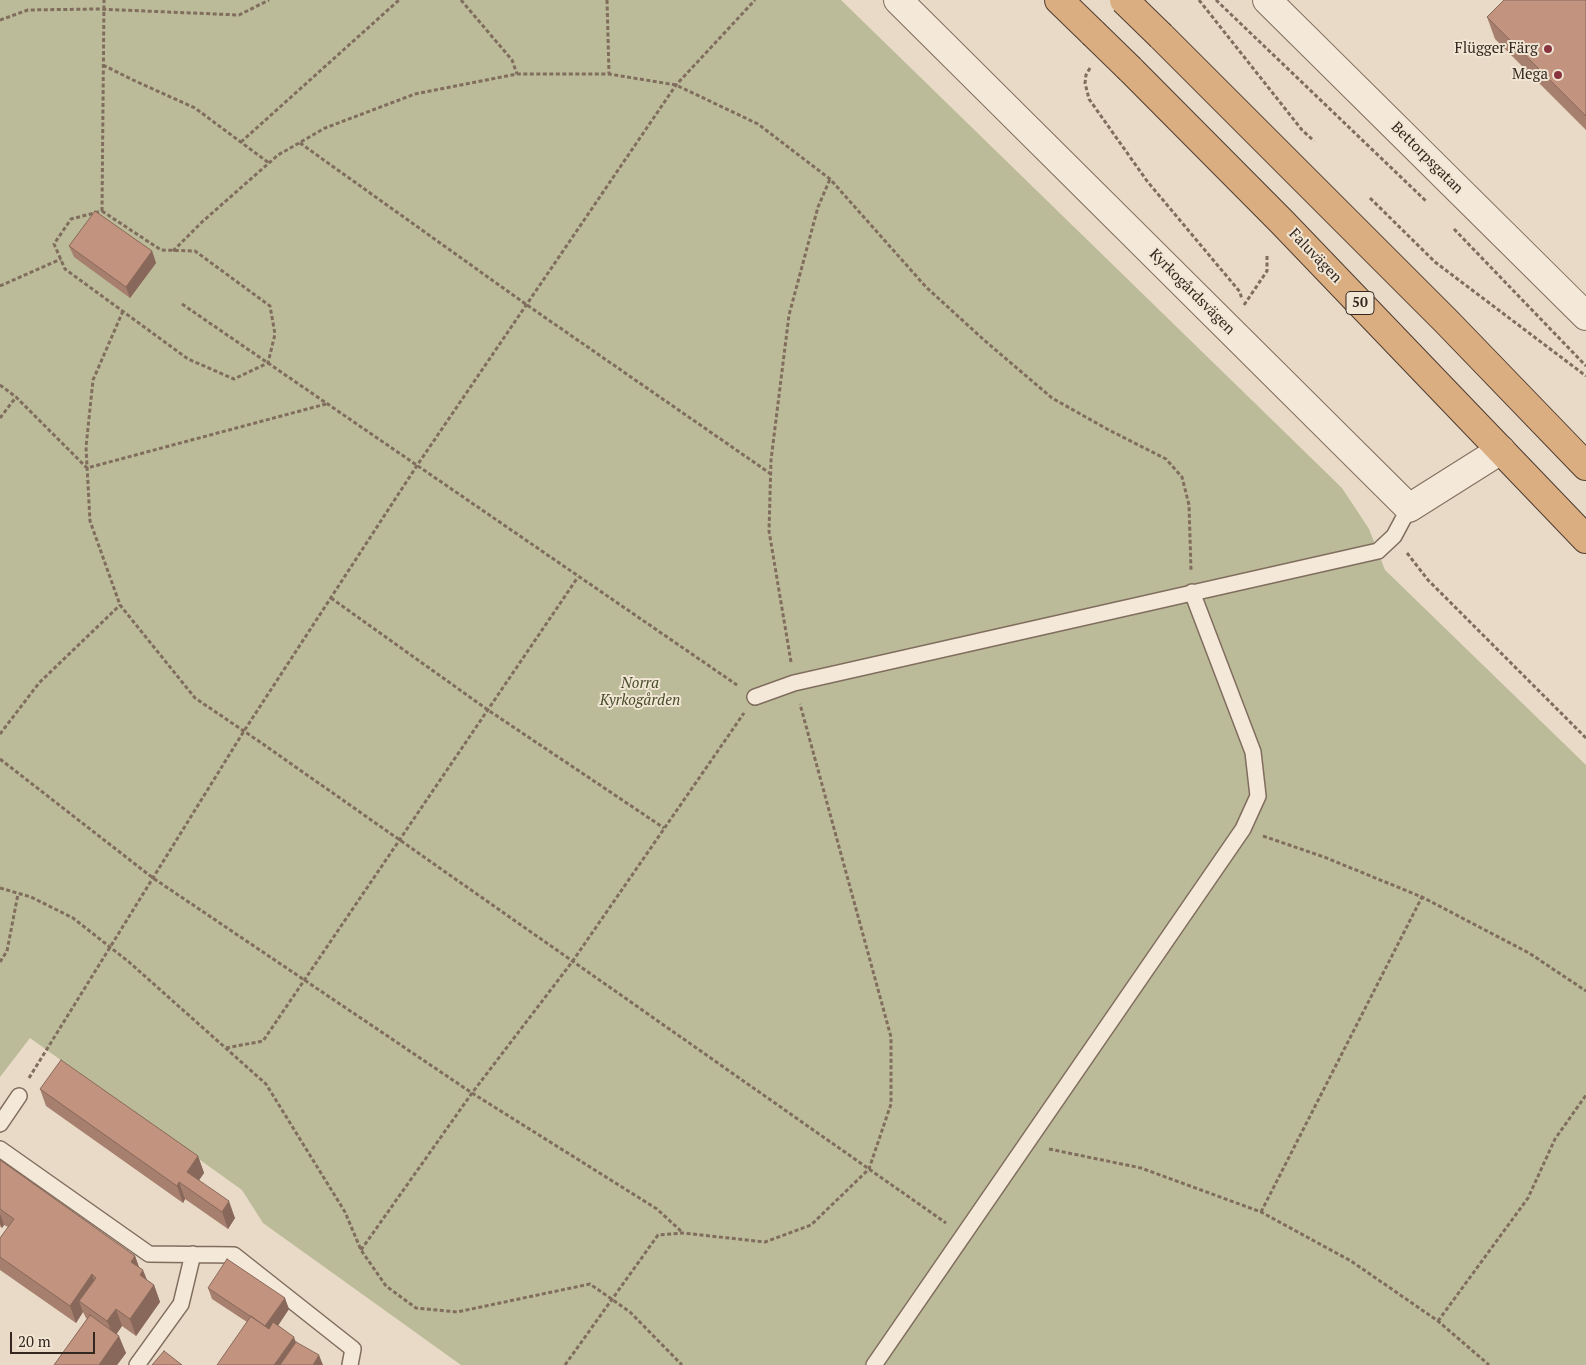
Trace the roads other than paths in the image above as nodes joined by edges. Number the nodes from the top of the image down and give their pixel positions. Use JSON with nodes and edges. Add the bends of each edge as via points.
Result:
{"nodes":[{"id":1,"x":898,"y":0,"type":"edge"},
{"id":2,"x":1060,"y":0,"type":"edge"},
{"id":3,"x":1124,"y":0,"type":"edge"},
{"id":4,"x":1267,"y":0,"type":"edge"},
{"id":5,"x":1586,"y":316,"type":"edge"},
{"id":6,"x":1501,"y":450,"type":"junction"},
{"id":7,"x":1586,"y":466,"type":"edge"},
{"id":8,"x":1409,"y":508,"type":"junction"},
{"id":9,"x":1586,"y":539,"type":"edge"},
{"id":10,"x":1192,"y":592,"type":"junction"},
{"id":11,"x":755,"y":697,"type":"road end"},
{"id":12,"x":18,"y":1096,"type":"road end"},
{"id":13,"x":0,"y":1124,"type":"edge"},
{"id":14,"x":0,"y":1149,"type":"edge"},
{"id":15,"x":193,"y":1254,"type":"junction"},
{"id":16,"x":138,"y":1365,"type":"edge"},
{"id":17,"x":350,"y":1365,"type":"edge"},
{"id":18,"x":874,"y":1365,"type":"edge"}],
"edges":[{"from":1,"to":8,"type":"street","name":"Kyrkogårdsvägen"},
{"from":2,"to":6,"type":"highway","name":"Faluvägen","number":"50","bridge":true,"via":[[1282,222]]},
{"from":3,"to":7,"type":"highway","bridge":true,"via":[[1447,322]]},
{"from":4,"to":5,"type":"street","name":"Bettorpsgatan"},
{"from":6,"to":8,"type":"street"},
{"from":6,"to":9,"type":"highway","name":"Faluvägen","number":"50"},
{"from":8,"to":10,"type":"lane","via":[[1394,536],[1378,551]]},
{"from":10,"to":11,"type":"lane","via":[[794,683]]},
{"from":10,"to":18,"type":"lane","via":[[1253,752],[1258,796],[1243,829]]},
{"from":12,"to":13,"type":"lane"},
{"from":14,"to":15,"type":"lane","via":[[148,1254]]},
{"from":15,"to":16,"type":"lane","via":[[181,1304]]},
{"from":15,"to":17,"type":"lane","via":[[234,1255],[353,1349]]}]}
